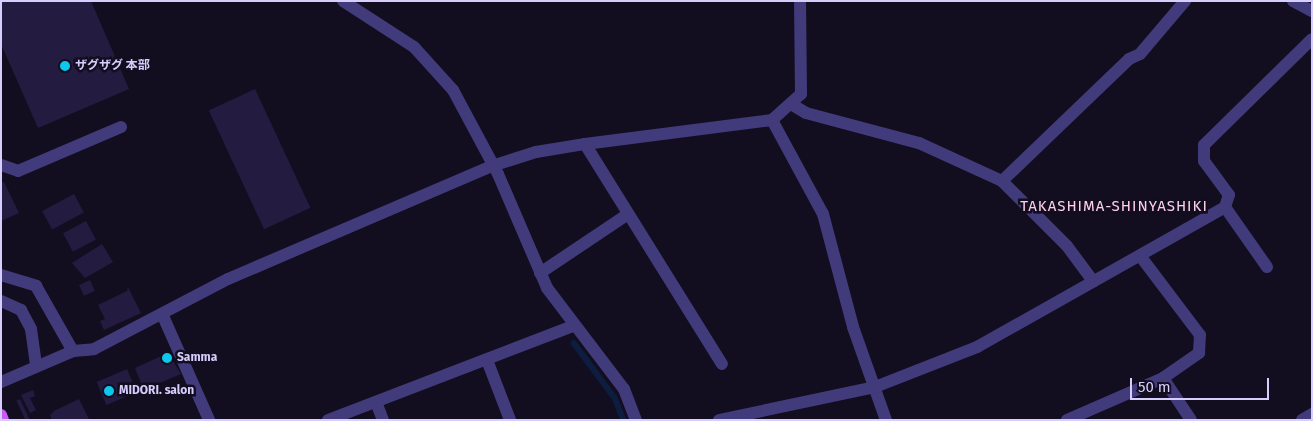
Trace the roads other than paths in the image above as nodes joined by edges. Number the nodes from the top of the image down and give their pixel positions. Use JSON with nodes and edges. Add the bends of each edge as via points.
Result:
{"nodes":[{"id":1,"x":343,"y":1,"type":"edge"},
{"id":2,"x":800,"y":1,"type":"edge"},
{"id":3,"x":1185,"y":1,"type":"edge"},
{"id":4,"x":1293,"y":1,"type":"edge"},
{"id":5,"x":1312,"y":11,"type":"edge"},
{"id":6,"x":1312,"y":39,"type":"edge"},
{"id":7,"x":791,"y":104,"type":"junction"},
{"id":8,"x":772,"y":120,"type":"junction"},
{"id":9,"x":121,"y":127,"type":"dead end"},
{"id":10,"x":585,"y":144,"type":"junction"},
{"id":11,"x":1,"y":166,"type":"edge"},
{"id":12,"x":492,"y":166,"type":"junction"},
{"id":13,"x":1002,"y":181,"type":"junction"},
{"id":14,"x":1225,"y":207,"type":"junction"},
{"id":15,"x":628,"y":214,"type":"junction"},
{"id":16,"x":1141,"y":258,"type":"junction"},
{"id":17,"x":1267,"y":267,"type":"dead end"},
{"id":18,"x":540,"y":273,"type":"junction"},
{"id":19,"x":1,"y":275,"type":"edge"},
{"id":20,"x":1093,"y":281,"type":"junction"},
{"id":21,"x":1,"y":301,"type":"edge"},
{"id":22,"x":163,"y":316,"type":"junction"},
{"id":23,"x":573,"y":326,"type":"junction"},
{"id":24,"x":73,"y":351,"type":"junction"},
{"id":25,"x":487,"y":360,"type":"junction"},
{"id":26,"x":722,"y":364,"type":"dead end"},
{"id":27,"x":36,"y":365,"type":"junction"},
{"id":28,"x":1163,"y":378,"type":"junction"},
{"id":29,"x":1,"y":382,"type":"edge"},
{"id":30,"x":875,"y":387,"type":"junction"},
{"id":31,"x":376,"y":402,"type":"junction"},
{"id":32,"x":1312,"y":414,"type":"edge"},
{"id":33,"x":1,"y":415,"type":"edge"},
{"id":34,"x":3,"y":420,"type":"edge"},
{"id":35,"x":209,"y":420,"type":"edge"},
{"id":36,"x":328,"y":420,"type":"edge"},
{"id":37,"x":382,"y":420,"type":"edge"},
{"id":38,"x":510,"y":420,"type":"edge"},
{"id":39,"x":636,"y":420,"type":"edge"},
{"id":40,"x":719,"y":420,"type":"edge"},
{"id":41,"x":886,"y":420,"type":"edge"},
{"id":42,"x":1067,"y":420,"type":"edge"},
{"id":43,"x":1191,"y":420,"type":"edge"},
{"id":44,"x":1302,"y":420,"type":"edge"}],
"edges":[{"from":1,"to":12,"type":"street","via":[[384,24],[414,47],[441,75],[464,106]]},
{"from":2,"to":7,"type":"street","via":[[801,94]]},
{"from":3,"to":13,"type":"street","via":[[1140,54],[1129,59]]},
{"from":4,"to":5,"type":"street"},
{"from":6,"to":14,"type":"street","via":[[1204,145],[1204,161],[1229,195]]},
{"from":7,"to":8,"type":"street"},
{"from":7,"to":13,"type":"street","via":[[806,113],[919,143]]},
{"from":8,"to":10,"type":"street"},
{"from":8,"to":30,"type":"street","via":[[823,214],[853,327]]},
{"from":9,"to":11,"type":"street","via":[[18,171]]},
{"from":10,"to":12,"type":"street","via":[[536,152]]},
{"from":10,"to":15,"type":"street"},
{"from":12,"to":18,"type":"street","via":[[527,234]]},
{"from":12,"to":22,"type":"street","via":[[228,279]]},
{"from":13,"to":20,"type":"street","via":[[1067,246]]},
{"from":14,"to":16,"type":"street"},
{"from":14,"to":17,"type":"street"},
{"from":15,"to":18,"type":"street"},
{"from":15,"to":26,"type":"street"},
{"from":16,"to":20,"type":"street"},
{"from":16,"to":28,"type":"street","via":[[1200,335],[1199,353]]},
{"from":18,"to":23,"type":"street"},
{"from":19,"to":24,"type":"street","via":[[36,286]]},
{"from":20,"to":30,"type":"street","via":[[977,347]]},
{"from":21,"to":27,"type":"street","via":[[21,310],[31,329]]},
{"from":22,"to":24,"type":"street","via":[[94,349]]},
{"from":22,"to":35,"type":"street"},
{"from":23,"to":25,"type":"street"},
{"from":23,"to":39,"type":"street","via":[[624,389]]},
{"from":24,"to":27,"type":"street"},
{"from":25,"to":31,"type":"street"},
{"from":25,"to":38,"type":"street"},
{"from":27,"to":29,"type":"street"},
{"from":28,"to":42,"type":"street"},
{"from":28,"to":43,"type":"street"},
{"from":30,"to":40,"type":"street"},
{"from":30,"to":41,"type":"street"},
{"from":31,"to":36,"type":"street"},
{"from":31,"to":37,"type":"street"},
{"from":32,"to":44,"type":"street"},
{"from":33,"to":34,"type":"main road"}]}
